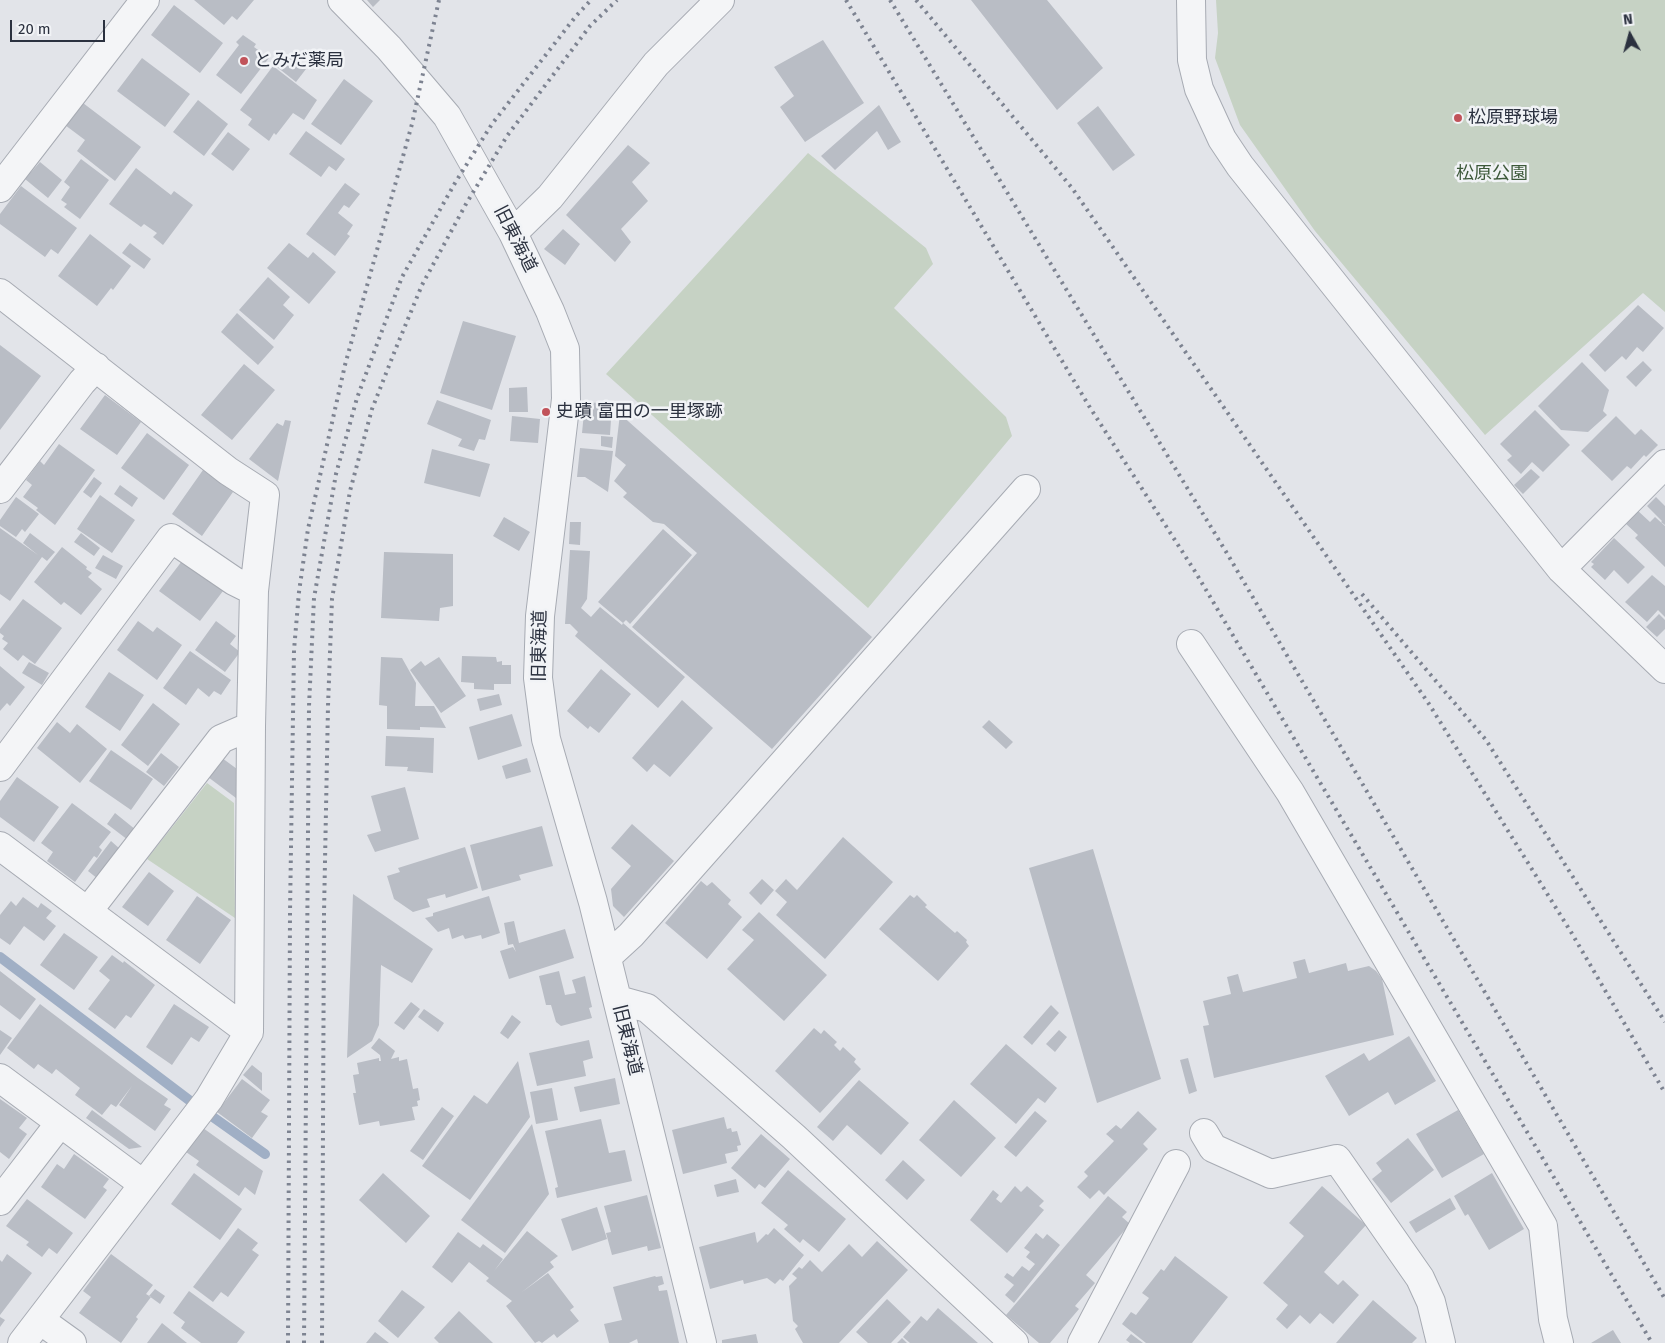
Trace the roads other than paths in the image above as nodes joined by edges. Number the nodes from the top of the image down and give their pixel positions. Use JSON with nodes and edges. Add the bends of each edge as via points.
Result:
{"nodes":[{"id":1,"x":145,"y":0,"type":"edge"},
{"id":2,"x":342,"y":0,"type":"edge"},
{"id":3,"x":720,"y":0,"type":"edge"},
{"id":4,"x":1191,"y":0,"type":"edge"},
{"id":5,"x":0,"y":188,"type":"edge"},
{"id":6,"x":514,"y":232,"type":"junction"},
{"id":7,"x":0,"y":293,"type":"edge"},
{"id":8,"x":96,"y":367,"type":"junction"},
{"id":9,"x":1665,"y":464,"type":"edge"},
{"id":10,"x":1026,"y":489,"type":"dead end"},
{"id":11,"x":0,"y":490,"type":"edge"},
{"id":12,"x":1561,"y":569,"type":"junction"},
{"id":13,"x":254,"y":590,"type":"junction"},
{"id":14,"x":1190,"y":644,"type":"dead end"},
{"id":15,"x":1665,"y":669,"type":"edge"},
{"id":16,"x":250,"y":726,"type":"junction"},
{"id":17,"x":0,"y":767,"type":"edge"},
{"id":18,"x":0,"y":846,"type":"edge"},
{"id":19,"x":88,"y":911,"type":"junction"},
{"id":20,"x":607,"y":957,"type":"junction"},
{"id":21,"x":618,"y":1000,"type":"junction"},
{"id":22,"x":249,"y":1032,"type":"junction"},
{"id":23,"x":0,"y":1078,"type":"edge"},
{"id":24,"x":60,"y":1123,"type":"junction"},
{"id":25,"x":1204,"y":1133,"type":"dead end"},
{"id":26,"x":1176,"y":1164,"type":"dead end"},
{"id":27,"x":143,"y":1184,"type":"junction"},
{"id":28,"x":0,"y":1201,"type":"edge"},
{"id":29,"x":40,"y":1320,"type":"junction"},
{"id":30,"x":22,"y":1343,"type":"edge"},
{"id":31,"x":72,"y":1343,"type":"edge"},
{"id":32,"x":702,"y":1343,"type":"edge"},
{"id":33,"x":1014,"y":1343,"type":"edge"},
{"id":34,"x":1082,"y":1343,"type":"edge"},
{"id":35,"x":1441,"y":1343,"type":"edge"},
{"id":36,"x":1559,"y":1343,"type":"edge"}],
"edges":[{"from":1,"to":5,"type":"street"},
{"from":2,"to":6,"type":"street","name":"旧東海道","via":[[389,48],[446,116]]},
{"from":3,"to":6,"type":"street","via":[[656,64],[550,197]]},
{"from":4,"to":12,"type":"street","via":[[1192,60],[1198,89],[1222,139],[1240,166]]},
{"from":6,"to":20,"type":"street","name":"旧東海道","via":[[565,349],[566,399],[540,616],[538,678],[546,739]]},
{"from":7,"to":8,"type":"street"},
{"from":8,"to":11,"type":"street"},
{"from":8,"to":13,"type":"street","via":[[228,471],[265,495]]},
{"from":9,"to":12,"type":"street"},
{"from":10,"to":20,"type":"street","via":[[638,927]]},
{"from":12,"to":15,"type":"street"},
{"from":13,"to":16,"type":"street"},
{"from":13,"to":17,"type":"street","via":[[234,581],[171,538]]},
{"from":14,"to":36,"type":"street","via":[[1290,792],[1543,1226],[1553,1319]]},
{"from":16,"to":19,"type":"street","via":[[221,739]]},
{"from":16,"to":22,"type":"street"},
{"from":18,"to":19,"type":"street"},
{"from":19,"to":22,"type":"street"},
{"from":20,"to":21,"type":"street","name":"旧東海道"},
{"from":21,"to":32,"type":"street","name":"旧東海道"},
{"from":21,"to":33,"type":"street","via":[[647,1008],[794,1137]]},
{"from":22,"to":27,"type":"street","via":[[201,1110]]},
{"from":23,"to":24,"type":"street"},
{"from":24,"to":27,"type":"street"},
{"from":24,"to":28,"type":"street"},
{"from":25,"to":35,"type":"street","via":[[1213,1148],[1271,1174],[1336,1160],[1420,1278],[1431,1302]]},
{"from":26,"to":34,"type":"street"},
{"from":27,"to":29,"type":"street"},
{"from":29,"to":30,"type":"street"},
{"from":29,"to":31,"type":"street"}]}
